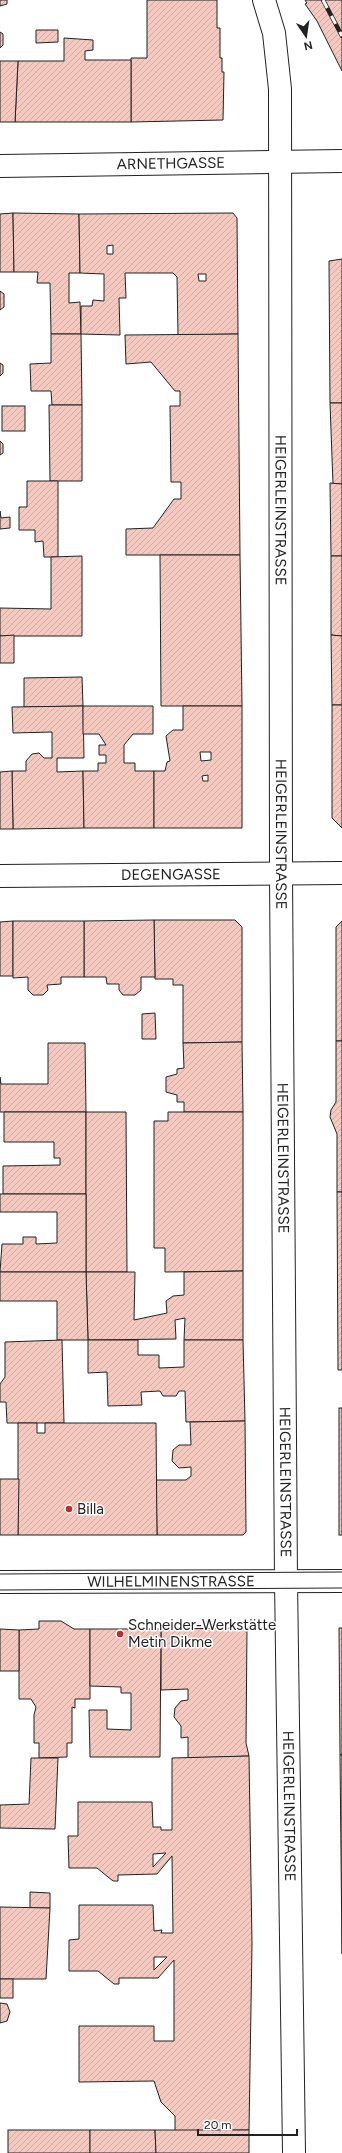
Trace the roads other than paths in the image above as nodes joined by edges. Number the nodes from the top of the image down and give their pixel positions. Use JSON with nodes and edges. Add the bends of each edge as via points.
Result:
{"nodes":[{"id":1,"x":264,"y":0,"type":"edge"},
{"id":2,"x":342,"y":161,"type":"edge"},
{"id":3,"x":281,"y":162,"type":"junction"},
{"id":4,"x":0,"y":166,"type":"edge"},
{"id":5,"x":342,"y":873,"type":"edge"},
{"id":6,"x":281,"y":874,"type":"junction"},
{"id":7,"x":0,"y":876,"type":"edge"},
{"id":8,"x":286,"y":1580,"type":"junction"},
{"id":9,"x":342,"y":1580,"type":"edge"},
{"id":10,"x":0,"y":1582,"type":"edge"},
{"id":11,"x":294,"y":2153,"type":"edge"}],
"edges":[{"from":1,"to":3,"type":"street","name":"HEIGERLEINSTRASSE","via":[[274,33],[277,58]]},
{"from":2,"to":3,"type":"street","name":"ARNETHGASSE"},
{"from":3,"to":4,"type":"street","name":"ARNETHGASSE"},
{"from":3,"to":6,"type":"street","name":"HEIGERLEINSTRASSE"},
{"from":5,"to":6,"type":"street","name":"DEGENGASSE"},
{"from":6,"to":7,"type":"street","name":"DEGENGASSE"},
{"from":6,"to":8,"type":"street","name":"HEIGERLEINSTRASSE"},
{"from":8,"to":9,"type":"street","name":"WILHELMINENSTRASSE"},
{"from":8,"to":10,"type":"street","name":"WILHELMINENSTRASSE"},
{"from":8,"to":11,"type":"street","name":"HEIGERLEINSTRASSE"}]}
